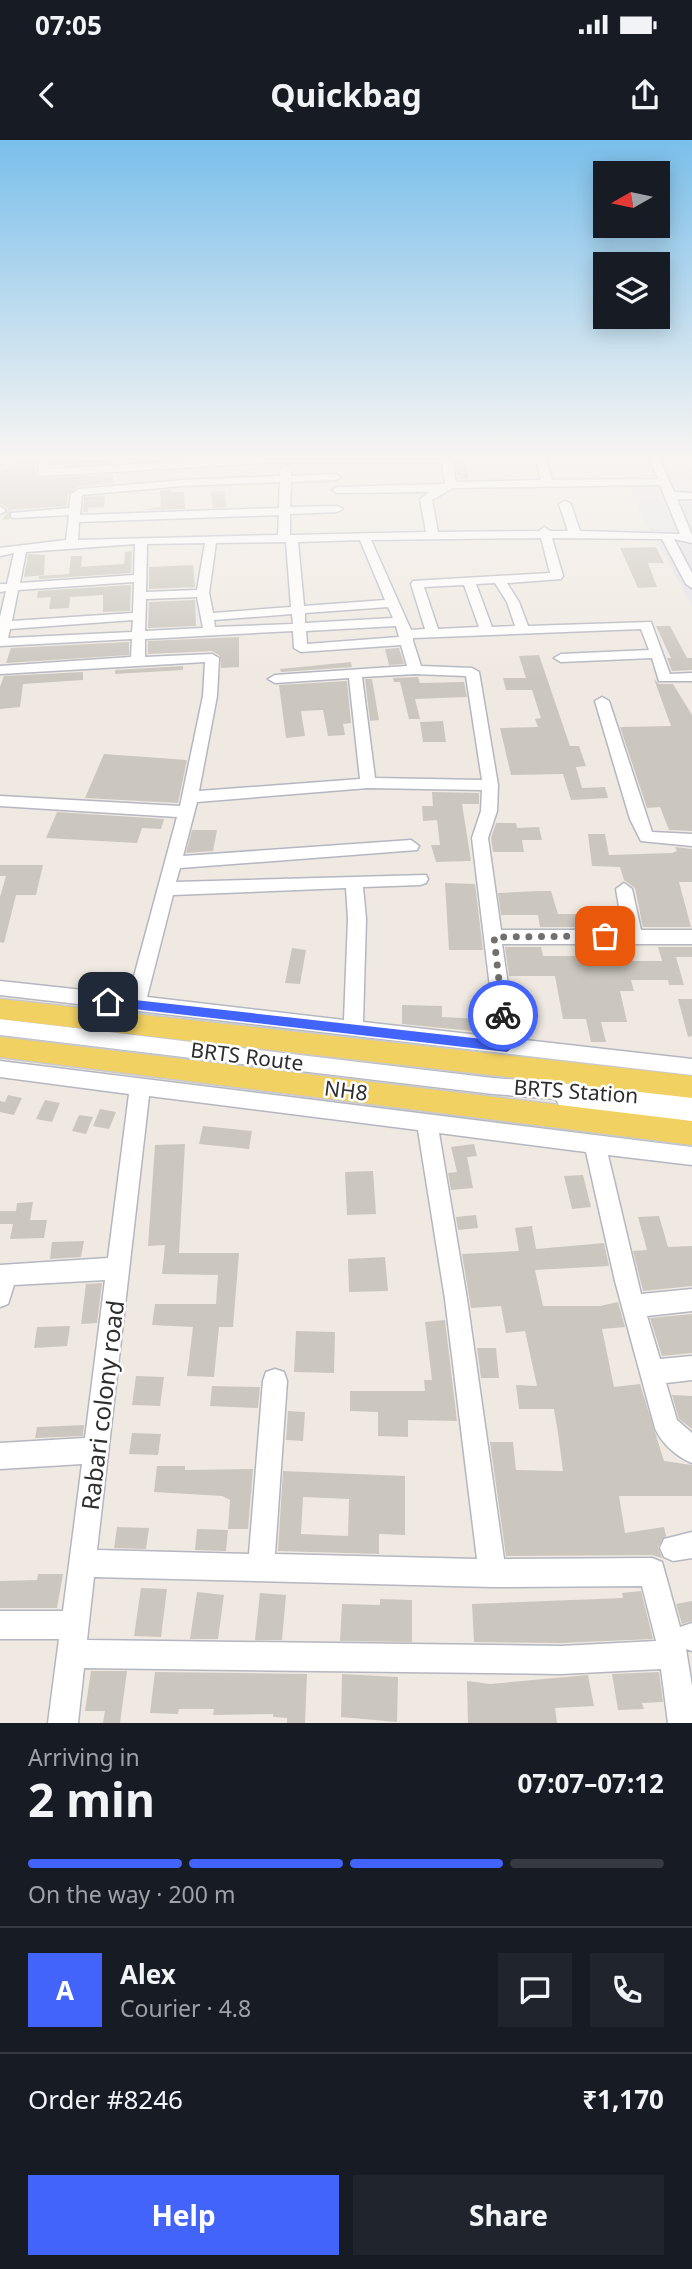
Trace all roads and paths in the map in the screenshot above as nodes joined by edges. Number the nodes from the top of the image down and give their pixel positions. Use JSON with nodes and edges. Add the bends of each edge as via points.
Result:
{"nodes":[{"id":1,"x":73,"y":529,"type":"edge"},
{"id":2,"x":208,"y":529,"type":"edge"},
{"id":3,"x":287,"y":529,"type":"edge"},
{"id":4,"x":336,"y":529,"type":"edge"},
{"id":5,"x":431,"y":529,"type":"edge"},
{"id":6,"x":573,"y":531,"type":"joint"},
{"id":7,"x":432,"y":532,"type":"junction"},
{"id":8,"x":545,"y":532,"type":"junction"},
{"id":9,"x":336,"y":534,"type":"junction"},
{"id":10,"x":666,"y":536,"type":"junction"},
{"id":11,"x":288,"y":537,"type":"junction"},
{"id":12,"x":364,"y":537,"type":"junction"},
{"id":13,"x":209,"y":538,"type":"junction"},
{"id":14,"x":690,"y":538,"type":"edge"},
{"id":15,"x":72,"y":540,"type":"junction"},
{"id":16,"x":141,"y":541,"type":"junction"},
{"id":17,"x":21,"y":548,"type":"junction"},
{"id":18,"x":0,"y":550,"type":"edge"},
{"id":19,"x":140,"y":578,"type":"junction"},
{"id":20,"x":499,"y":579,"type":"junction"},
{"id":21,"x":469,"y":581,"type":"junction"},
{"id":22,"x":692,"y":583,"type":"edge"},
{"id":23,"x":6,"y":588,"type":"edge"},
{"id":24,"x":203,"y":593,"type":"junction"},
{"id":25,"x":390,"y":603,"type":"junction"},
{"id":26,"x":140,"y":605,"type":"junction"},
{"id":27,"x":4,"y":616,"type":"edge"},
{"id":28,"x":207,"y":617,"type":"junction"},
{"id":29,"x":299,"y":619,"type":"junction"},
{"id":30,"x":523,"y":630,"type":"junction"},
{"id":31,"x":487,"y":631,"type":"junction"},
{"id":32,"x":209,"y":632,"type":"junction"},
{"id":33,"x":404,"y":632,"type":"junction"},
{"id":34,"x":433,"y":633,"type":"junction"},
{"id":35,"x":138,"y":638,"type":"junction"},
{"id":36,"x":0,"y":645,"type":"edge"},
{"id":37,"x":657,"y":654,"type":"junction"},
{"id":38,"x":561,"y":658,"type":"dead end"},
{"id":39,"x":138,"y":661,"type":"junction"},
{"id":40,"x":0,"y":670,"type":"edge"},
{"id":41,"x":415,"y":670,"type":"junction"},
{"id":42,"x":355,"y":675,"type":"junction"},
{"id":43,"x":692,"y":677,"type":"edge"},
{"id":44,"x":275,"y":679,"type":"dead end"},
{"id":45,"x":602,"y":701,"type":"dead end"},
{"id":46,"x":368,"y":783,"type":"junction"},
{"id":47,"x":490,"y":785,"type":"junction"},
{"id":48,"x":0,"y":801,"type":"edge"},
{"id":49,"x":188,"y":804,"type":"junction"},
{"id":50,"x":692,"y":841,"type":"edge"},
{"id":51,"x":411,"y":846,"type":"dead end"},
{"id":52,"x":172,"y":863,"type":"junction"},
{"id":53,"x":419,"y":879,"type":"dead end"},
{"id":54,"x":354,"y":883,"type":"junction"},
{"id":55,"x":166,"y":889,"type":"junction"},
{"id":56,"x":624,"y":889,"type":"dead end"},
{"id":57,"x":633,"y":935,"type":"junction"},
{"id":58,"x":494,"y":937,"type":"junction"},
{"id":59,"x":692,"y":937,"type":"edge"},
{"id":60,"x":0,"y":988,"type":"edge"},
{"id":61,"x":136,"y":1005,"type":"junction"},
{"id":62,"x":0,"y":1009,"type":"edge"},
{"id":63,"x":0,"y":1027,"type":"edge"},
{"id":64,"x":353,"y":1030,"type":"junction"},
{"id":65,"x":0,"y":1047,"type":"edge"},
{"id":66,"x":507,"y":1047,"type":"junction"},
{"id":67,"x":692,"y":1067,"type":"edge"},
{"id":68,"x":0,"y":1069,"type":"edge"},
{"id":69,"x":493,"y":1086,"type":"junction"},
{"id":70,"x":140,"y":1087,"type":"junction"},
{"id":71,"x":692,"y":1087,"type":"edge"},
{"id":72,"x":692,"y":1101,"type":"edge"},
{"id":73,"x":692,"y":1117,"type":"edge"},
{"id":74,"x":427,"y":1124,"type":"junction"},
{"id":75,"x":692,"y":1133,"type":"edge"},
{"id":76,"x":596,"y":1144,"type":"junction"},
{"id":77,"x":692,"y":1156,"type":"edge"},
{"id":78,"x":119,"y":1268,"type":"junction"},
{"id":79,"x":0,"y":1296,"type":"edge"},
{"id":80,"x":692,"y":1300,"type":"edge"},
{"id":81,"x":633,"y":1306,"type":"junction"},
{"id":82,"x":692,"y":1368,"type":"edge"},
{"id":83,"x":653,"y":1372,"type":"junction"},
{"id":84,"x":275,"y":1381,"type":"dead end"},
{"id":85,"x":96,"y":1450,"type":"junction"},
{"id":86,"x":692,"y":1450,"type":"edge"},
{"id":87,"x":0,"y":1456,"type":"edge"},
{"id":88,"x":83,"y":1563,"type":"junction"},
{"id":89,"x":261,"y":1567,"type":"junction"},
{"id":90,"x":492,"y":1573,"type":"junction"},
{"id":91,"x":0,"y":1625,"type":"edge"},
{"id":92,"x":75,"y":1625,"type":"junction"},
{"id":93,"x":685,"y":1643,"type":"edge"},
{"id":94,"x":72,"y":1654,"type":"junction"},
{"id":95,"x":63,"y":1723,"type":"edge"},
{"id":96,"x":683,"y":1723,"type":"edge"}],
"edges":[{"from":1,"to":15,"type":"street"},
{"from":2,"to":13,"type":"street"},
{"from":3,"to":11,"type":"street"},
{"from":4,"to":9,"type":"street"},
{"from":5,"to":7,"type":"street"},
{"from":6,"to":8,"type":"street"},
{"from":6,"to":14,"type":"street"},
{"from":7,"to":8,"type":"street"},
{"from":7,"to":9,"type":"street"},
{"from":8,"to":10,"type":"street"},
{"from":8,"to":12,"type":"street"},
{"from":8,"to":20,"type":"street","via":[[557,576]]},
{"from":9,"to":11,"type":"street"},
{"from":10,"to":14,"type":"street"},
{"from":10,"to":22,"type":"street"},
{"from":11,"to":12,"type":"street"},
{"from":11,"to":13,"type":"street"},
{"from":11,"to":29,"type":"street"},
{"from":12,"to":25,"type":"street"},
{"from":13,"to":15,"type":"street"},
{"from":13,"to":16,"type":"street"},
{"from":13,"to":24,"type":"street"},
{"from":15,"to":18,"type":"street"},
{"from":16,"to":17,"type":"street"},
{"from":16,"to":19,"type":"street"},
{"from":17,"to":18,"type":"street"},
{"from":17,"to":23,"type":"street"},
{"from":19,"to":23,"type":"street"},
{"from":19,"to":26,"type":"street"},
{"from":20,"to":21,"type":"street"},
{"from":20,"to":30,"type":"street"},
{"from":21,"to":31,"type":"street"},
{"from":21,"to":34,"type":"street","via":[[418,584]]},
{"from":23,"to":27,"type":"street"},
{"from":24,"to":26,"type":"street"},
{"from":24,"to":28,"type":"street"},
{"from":25,"to":29,"type":"street"},
{"from":25,"to":33,"type":"street"},
{"from":26,"to":27,"type":"street"},
{"from":26,"to":35,"type":"street"},
{"from":27,"to":36,"type":"street"},
{"from":28,"to":29,"type":"street"},
{"from":28,"to":32,"type":"street"},
{"from":29,"to":32,"type":"street"},
{"from":29,"to":33,"type":"street"},
{"from":29,"to":33,"type":"street","via":[[301,648]]},
{"from":30,"to":31,"type":"street"},
{"from":30,"to":37,"type":"street","via":[[646,625]]},
{"from":31,"to":34,"type":"street"},
{"from":32,"to":35,"type":"street"},
{"from":33,"to":34,"type":"street"},
{"from":33,"to":41,"type":"street"},
{"from":35,"to":36,"type":"street"},
{"from":35,"to":39,"type":"street"},
{"from":37,"to":38,"type":"street"},
{"from":37,"to":43,"type":"street","via":[[664,678]]},
{"from":39,"to":40,"type":"street"},
{"from":39,"to":49,"type":"street","via":[[212,658],[210,696]]},
{"from":41,"to":42,"type":"street"},
{"from":41,"to":47,"type":"street","via":[[471,672]]},
{"from":42,"to":44,"type":"street"},
{"from":42,"to":46,"type":"street"},
{"from":45,"to":50,"type":"street","via":[[647,837]]},
{"from":46,"to":47,"type":"street"},
{"from":46,"to":49,"type":"street"},
{"from":47,"to":58,"type":"street","via":[[489,811],[480,838]]},
{"from":48,"to":49,"type":"street"},
{"from":49,"to":52,"type":"street"},
{"from":51,"to":52,"type":"street"},
{"from":52,"to":55,"type":"street"},
{"from":53,"to":54,"type":"street"},
{"from":54,"to":55,"type":"street"},
{"from":54,"to":64,"type":"street"},
{"from":55,"to":61,"type":"street"},
{"from":56,"to":57,"type":"street"},
{"from":57,"to":58,"type":"street"},
{"from":57,"to":59,"type":"street"},
{"from":58,"to":66,"type":"street"},
{"from":60,"to":61,"type":"street"},
{"from":61,"to":64,"type":"street"},
{"from":62,"to":71,"type":"main road","name":"NH8"},
{"from":63,"to":69,"type":"street","name":"BRTS Route"},
{"from":64,"to":66,"type":"street"},
{"from":65,"to":75,"type":"main road","name":"NH8"},
{"from":66,"to":67,"type":"street"},
{"from":68,"to":70,"type":"street"},
{"from":69,"to":72,"type":"street","name":"BRTS Station"},
{"from":69,"to":73,"type":"street","name":"BRTS Station"},
{"from":70,"to":74,"type":"street"},
{"from":70,"to":78,"type":"street","name":"Rabari colony road"},
{"from":74,"to":76,"type":"street"},
{"from":74,"to":90,"type":"street","via":[[456,1299]]},
{"from":76,"to":77,"type":"street"},
{"from":76,"to":81,"type":"street"},
{"from":78,"to":79,"type":"street","via":[[5,1274]]},
{"from":78,"to":85,"type":"street","name":"Rabari colony road"},
{"from":80,"to":81,"type":"street"},
{"from":81,"to":83,"type":"street"},
{"from":82,"to":83,"type":"street"},
{"from":83,"to":86,"type":"street","via":[[667,1428]]},
{"from":84,"to":89,"type":"street"},
{"from":85,"to":87,"type":"street"},
{"from":85,"to":88,"type":"street","name":"Rabari colony road"},
{"from":88,"to":89,"type":"street"},
{"from":88,"to":92,"type":"street","name":"Rabari colony road"},
{"from":89,"to":90,"type":"street"},
{"from":90,"to":93,"type":"street","via":[[652,1572]]},
{"from":91,"to":92,"type":"street"},
{"from":92,"to":94,"type":"street","name":"Rabari colony road"},
{"from":93,"to":94,"type":"street","via":[[561,1660]]},
{"from":93,"to":96,"type":"street"},
{"from":94,"to":95,"type":"street","name":"Rabari colony road"}]}
